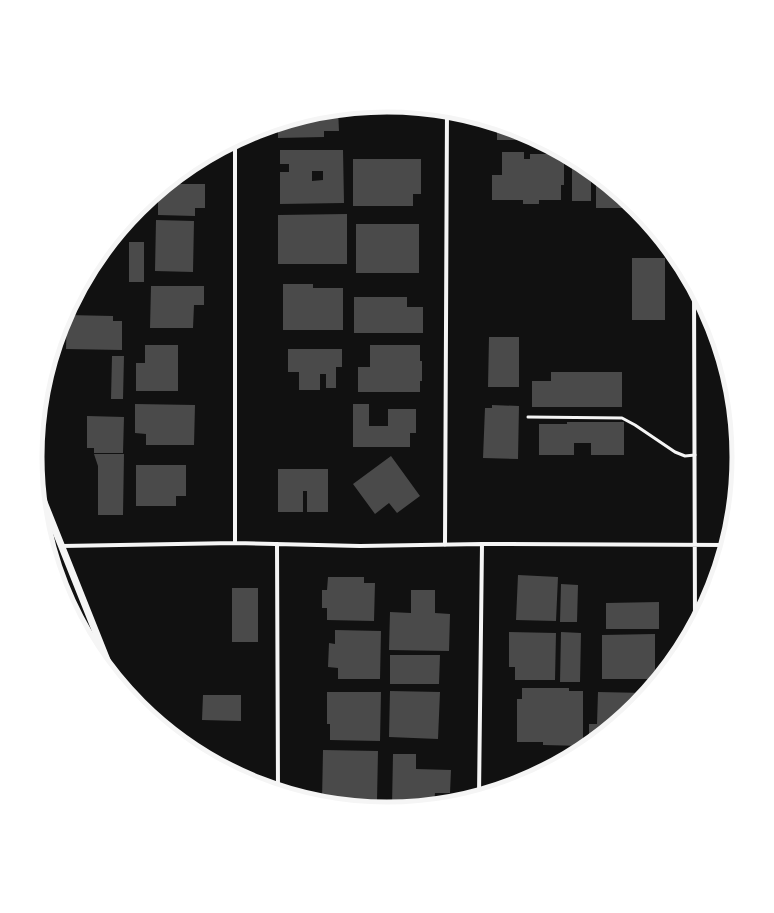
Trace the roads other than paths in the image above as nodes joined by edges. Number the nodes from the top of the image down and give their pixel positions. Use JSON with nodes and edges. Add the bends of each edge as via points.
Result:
{"nodes":[{"id":1,"x":447,"y":117,"type":"edge"},
{"id":2,"x":235,"y":147,"type":"edge"},
{"id":3,"x":694,"y":300,"type":"edge"},
{"id":4,"x":528,"y":417,"type":"dead end"},
{"id":5,"x":695,"y":455,"type":"junction"},
{"id":6,"x":46,"y":506,"type":"edge"},
{"id":7,"x":235,"y":543,"type":"junction"},
{"id":8,"x":277,"y":544,"type":"junction"},
{"id":9,"x":482,"y":544,"type":"junction"},
{"id":10,"x":445,"y":545,"type":"junction"},
{"id":11,"x":695,"y":545,"type":"junction"},
{"id":12,"x":720,"y":545,"type":"edge"},
{"id":13,"x":62,"y":546,"type":"junction"},
{"id":14,"x":695,"y":611,"type":"edge"},
{"id":15,"x":106,"y":656,"type":"edge"},
{"id":16,"x":278,"y":784,"type":"edge"},
{"id":17,"x":479,"y":789,"type":"edge"}],
"edges":[{"from":1,"to":10,"type":"street"},
{"from":2,"to":7,"type":"street"},
{"from":3,"to":5,"type":"street"},
{"from":4,"to":5,"type":"lane","via":[[622,418],[675,452],[685,456]]},
{"from":5,"to":11,"type":"street"},
{"from":6,"to":13,"type":"street"},
{"from":7,"to":8,"type":"street"},
{"from":7,"to":13,"type":"street"},
{"from":8,"to":10,"type":"street"},
{"from":8,"to":16,"type":"street"},
{"from":9,"to":10,"type":"street"},
{"from":9,"to":11,"type":"street"},
{"from":9,"to":17,"type":"street"},
{"from":11,"to":12,"type":"street"},
{"from":11,"to":14,"type":"street"},
{"from":13,"to":15,"type":"street"}]}
